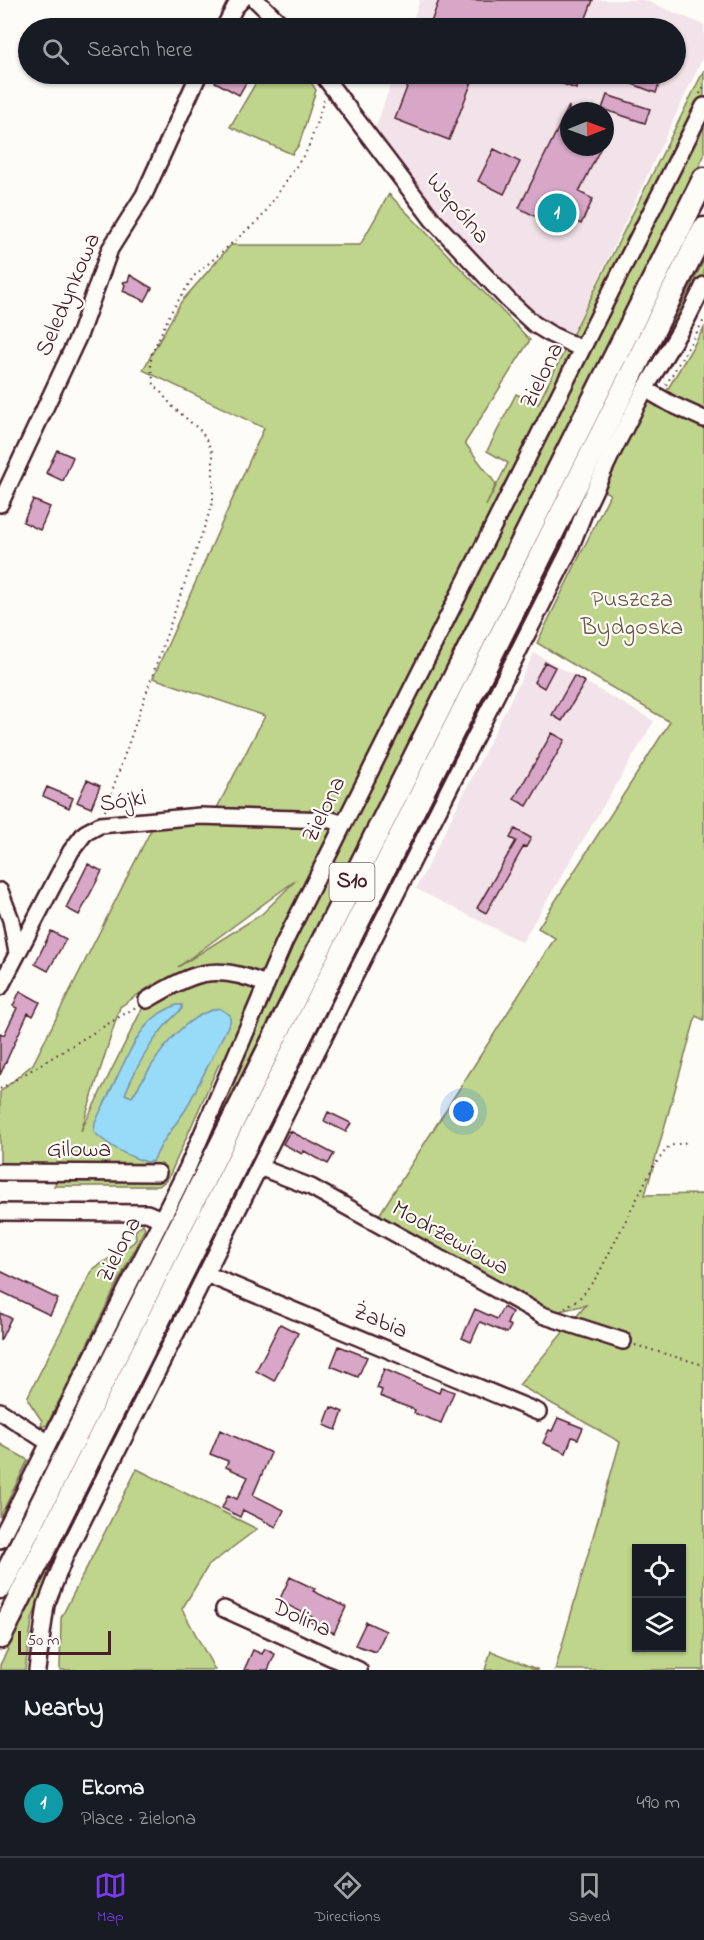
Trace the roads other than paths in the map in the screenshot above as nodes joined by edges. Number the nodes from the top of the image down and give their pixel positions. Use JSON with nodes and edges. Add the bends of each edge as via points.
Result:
{"nodes":[{"id":1,"x":242,"y":0,"type":"edge"},
{"id":2,"x":256,"y":0,"type":"edge"},
{"id":3,"x":229,"y":18,"type":"edge"},
{"id":4,"x":275,"y":18,"type":"edge"},
{"id":5,"x":194,"y":84,"type":"edge"},
{"id":6,"x":330,"y":84,"type":"edge"},
{"id":7,"x":704,"y":106,"type":"edge"},
{"id":8,"x":704,"y":178,"type":"edge"},
{"id":9,"x":704,"y":230,"type":"edge"},
{"id":10,"x":704,"y":285,"type":"edge"},
{"id":11,"x":582,"y":349,"type":"junction"},
{"id":12,"x":652,"y":393,"type":"junction"},
{"id":13,"x":704,"y":419,"type":"edge"},
{"id":14,"x":0,"y":504,"type":"edge"},
{"id":15,"x":344,"y":824,"type":"junction"},
{"id":16,"x":0,"y":891,"type":"edge"},
{"id":17,"x":16,"y":953,"type":"junction"},
{"id":18,"x":2,"y":979,"type":"edge"},
{"id":19,"x":265,"y":984,"type":"junction"},
{"id":20,"x":147,"y":1000,"type":"road end"},
{"id":21,"x":259,"y":1167,"type":"junction"},
{"id":22,"x":0,"y":1172,"type":"edge"},
{"id":23,"x":158,"y":1173,"type":"dead end"},
{"id":24,"x":0,"y":1212,"type":"edge"},
{"id":25,"x":161,"y":1219,"type":"junction"},
{"id":26,"x":206,"y":1274,"type":"junction"},
{"id":27,"x":623,"y":1341,"type":"road end"},
{"id":28,"x":0,"y":1411,"type":"edge"},
{"id":29,"x":537,"y":1412,"type":"dead end"},
{"id":30,"x":49,"y":1443,"type":"junction"},
{"id":31,"x":0,"y":1540,"type":"edge"},
{"id":32,"x":0,"y":1587,"type":"edge"},
{"id":33,"x":224,"y":1609,"type":"dead end"},
{"id":34,"x":0,"y":1637,"type":"edge"},
{"id":35,"x":37,"y":1670,"type":"edge"},
{"id":36,"x":359,"y":1670,"type":"edge"}],
"edges":[{"from":1,"to":3,"type":"street"},
{"from":2,"to":4,"type":"street"},
{"from":5,"to":14,"type":"street","name":"Seledynkowa","via":[[144,195],[110,249],[80,333]]},
{"from":6,"to":11,"type":"street","name":"Wspólna","via":[[432,219],[508,300],[534,324]]},
{"from":7,"to":11,"type":"street","name":"Zielona"},
{"from":8,"to":32,"type":"highway","number":"S10"},
{"from":9,"to":34,"type":"highway","number":"S10"},
{"from":10,"to":12,"type":"street"},
{"from":11,"to":15,"type":"street","name":"Zielona"},
{"from":12,"to":13,"type":"street"},
{"from":12,"to":21,"type":"street","via":[[586,508],[569,551]]},
{"from":15,"to":17,"type":"street","name":"Sójki","via":[[331,819],[200,816],[100,825],[86,833],[71,851]]},
{"from":15,"to":19,"type":"street","name":"Zielona"},
{"from":16,"to":17,"type":"street","via":[[11,920]]},
{"from":17,"to":18,"type":"street","name":"Sójki"},
{"from":19,"to":20,"type":"street","via":[[227,972],[211,972],[194,975]]},
{"from":19,"to":25,"type":"street","name":"Zielona","via":[[217,1102]]},
{"from":21,"to":26,"type":"street"},
{"from":21,"to":27,"type":"street","name":"Modrzewiowa","via":[[311,1187],[542,1316]]},
{"from":22,"to":23,"type":"street","name":"Gilowa"},
{"from":24,"to":25,"type":"street","via":[[147,1213]]},
{"from":25,"to":30,"type":"street","name":"Zielona"},
{"from":26,"to":29,"type":"street","name":"Żabia"},
{"from":26,"to":35,"type":"street","via":[[65,1556],[46,1605]]},
{"from":28,"to":30,"type":"street"},
{"from":30,"to":31,"type":"street","name":"Zielona"},
{"from":33,"to":36,"type":"street","name":"Dolina"}]}
